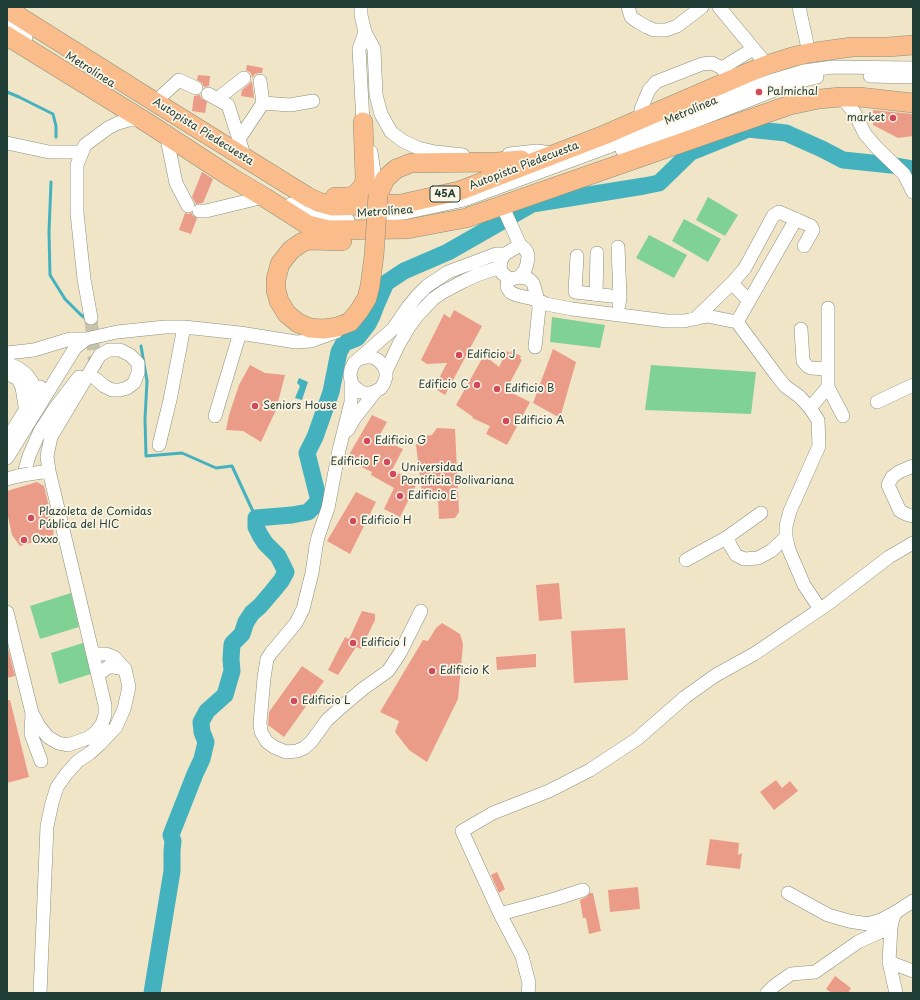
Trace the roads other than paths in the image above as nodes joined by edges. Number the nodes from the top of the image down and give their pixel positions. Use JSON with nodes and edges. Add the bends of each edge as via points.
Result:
{"nodes":[{"id":1,"x":361,"y":7,"type":"edge"},
{"id":2,"x":628,"y":7,"type":"edge"},
{"id":3,"x":702,"y":7,"type":"edge"},
{"id":4,"x":719,"y":7,"type":"edge"},
{"id":5,"x":799,"y":7,"type":"edge"},
{"id":6,"x":7,"y":9,"type":"edge"},
{"id":7,"x":7,"y":18,"type":"edge"},
{"id":8,"x":7,"y":25,"type":"edge"},
{"id":9,"x":365,"y":32,"type":"junction"},
{"id":10,"x":7,"y":36,"type":"edge"},
{"id":11,"x":913,"y":45,"type":"edge"},
{"id":12,"x":753,"y":49,"type":"junction"},
{"id":13,"x":809,"y":53,"type":"junction"},
{"id":14,"x":767,"y":65,"type":"junction"},
{"id":15,"x":913,"y":68,"type":"edge"},
{"id":16,"x":727,"y":74,"type":"junction"},
{"id":17,"x":244,"y":78,"type":"dead end"},
{"id":18,"x":913,"y":78,"type":"edge"},
{"id":19,"x":260,"y":80,"type":"dead end"},
{"id":20,"x":196,"y":88,"type":"dead end"},
{"id":21,"x":313,"y":100,"type":"dead end"},
{"id":22,"x":155,"y":102,"type":"junction"},
{"id":23,"x":851,"y":102,"type":"junction"},
{"id":24,"x":263,"y":103,"type":"junction"},
{"id":25,"x":913,"y":103,"type":"edge"},
{"id":26,"x":641,"y":119,"type":"junction"},
{"id":27,"x":143,"y":120,"type":"junction"},
{"id":28,"x":363,"y":122,"type":"junction"},
{"id":29,"x":166,"y":134,"type":"junction"},
{"id":30,"x":238,"y":139,"type":"junction"},
{"id":31,"x":7,"y":144,"type":"edge"},
{"id":32,"x":48,"y":152,"type":"junction"},
{"id":33,"x":82,"y":152,"type":"junction"},
{"id":34,"x":557,"y":154,"type":"junction"},
{"id":35,"x":245,"y":158,"type":"junction"},
{"id":36,"x":77,"y":165,"type":"junction"},
{"id":37,"x":913,"y":192,"type":"edge"},
{"id":38,"x":378,"y":195,"type":"junction"},
{"id":39,"x":264,"y":197,"type":"junction"},
{"id":40,"x":308,"y":197,"type":"junction"},
{"id":41,"x":504,"y":210,"type":"junction"},
{"id":42,"x":796,"y":219,"type":"junction"},
{"id":43,"x":407,"y":229,"type":"junction"},
{"id":44,"x":520,"y":246,"type":"junction"},
{"id":45,"x":804,"y":246,"type":"dead end"},
{"id":46,"x":618,"y":247,"type":"dead end"},
{"id":47,"x":596,"y":253,"type":"dead end"},
{"id":48,"x":505,"y":254,"type":"junction"},
{"id":49,"x":577,"y":256,"type":"dead end"},
{"id":50,"x":500,"y":267,"type":"junction"},
{"id":51,"x":513,"y":277,"type":"junction"},
{"id":52,"x":732,"y":283,"type":"junction"},
{"id":53,"x":596,"y":295,"type":"junction"},
{"id":54,"x":620,"y":297,"type":"junction"},
{"id":55,"x":538,"y":300,"type":"junction"},
{"id":56,"x":749,"y":301,"type":"junction"},
{"id":57,"x":828,"y":308,"type":"dead end"},
{"id":58,"x":618,"y":315,"type":"junction"},
{"id":59,"x":91,"y":318,"type":"tunnel mouth"},
{"id":60,"x":695,"y":319,"type":"junction"},
{"id":61,"x":350,"y":322,"type":"junction"},
{"id":62,"x":737,"y":322,"type":"junction"},
{"id":63,"x":184,"y":327,"type":"junction"},
{"id":64,"x":801,"y":329,"type":"dead end"},
{"id":65,"x":240,"y":333,"type":"junction"},
{"id":66,"x":86,"y":338,"type":"junction"},
{"id":67,"x":70,"y":339,"type":"junction"},
{"id":68,"x":535,"y":347,"type":"dead end"},
{"id":69,"x":7,"y":353,"type":"edge"},
{"id":70,"x":100,"y":355,"type":"junction"},
{"id":71,"x":359,"y":359,"type":"junction"},
{"id":72,"x":7,"y":363,"type":"edge"},
{"id":73,"x":827,"y":369,"type":"junction"},
{"id":74,"x":386,"y":371,"type":"junction"},
{"id":75,"x":7,"y":373,"type":"edge"},
{"id":76,"x":96,"y":379,"type":"dead end"},
{"id":77,"x":351,"y":381,"type":"junction"},
{"id":78,"x":913,"y":385,"type":"edge"},
{"id":79,"x":828,"y":387,"type":"junction"},
{"id":80,"x":376,"y":391,"type":"junction"},
{"id":81,"x":877,"y":402,"type":"dead end"},
{"id":82,"x":810,"y":408,"type":"junction"},
{"id":83,"x":31,"y":413,"type":"junction"},
{"id":84,"x":215,"y":416,"type":"dead end"},
{"id":85,"x":843,"y":416,"type":"dead end"},
{"id":86,"x":7,"y":439,"type":"edge"},
{"id":87,"x":341,"y":444,"type":"junction"},
{"id":88,"x":159,"y":445,"type":"dead end"},
{"id":89,"x":7,"y":458,"type":"edge"},
{"id":90,"x":913,"y":466,"type":"edge"},
{"id":91,"x":49,"y":471,"type":"junction"},
{"id":92,"x":17,"y":478,"type":"edge"},
{"id":93,"x":761,"y":513,"type":"dead end"},
{"id":94,"x":913,"y":516,"type":"edge"},
{"id":95,"x":786,"y":537,"type":"junction"},
{"id":96,"x":726,"y":538,"type":"junction"},
{"id":97,"x":913,"y":543,"type":"edge"},
{"id":98,"x":686,"y":560,"type":"dead end"},
{"id":99,"x":421,"y":610,"type":"dead end"},
{"id":100,"x":820,"y":610,"type":"junction"},
{"id":101,"x":7,"y":612,"type":"edge"},
{"id":102,"x":93,"y":654,"type":"junction"},
{"id":103,"x":125,"y":669,"type":"junction"},
{"id":104,"x":98,"y":675,"type":"junction"},
{"id":105,"x":32,"y":713,"type":"junction"},
{"id":106,"x":41,"y":761,"type":"dead end"},
{"id":107,"x":583,"y":890,"type":"dead end"},
{"id":108,"x":788,"y":893,"type":"dead end"},
{"id":109,"x":913,"y":901,"type":"edge"},
{"id":110,"x":896,"y":912,"type":"junction"},
{"id":111,"x":500,"y":914,"type":"junction"},
{"id":112,"x":891,"y":927,"type":"junction"},
{"id":113,"x":889,"y":962,"type":"junction"},
{"id":114,"x":913,"y":971,"type":"edge"},
{"id":115,"x":40,"y":993,"type":"edge"},
{"id":116,"x":528,"y":993,"type":"edge"},
{"id":117,"x":766,"y":993,"type":"edge"},
{"id":118,"x":896,"y":993,"type":"edge"}],
"edges":[{"from":1,"to":9,"type":"street"},
{"from":2,"to":3,"type":"street","via":[[631,17],[638,22],[654,30],[666,30],[677,26]]},
{"from":4,"to":12,"type":"street"},
{"from":5,"to":13,"type":"street"},
{"from":6,"to":22,"type":"highway","name":"Autopista Piedecuesta","number":"45A"},
{"from":7,"to":15,"type":"street","name":"Metrolínea","via":[[314,210],[331,215],[404,213],[464,200],[608,148],[715,100],[804,71],[833,66]]},
{"from":8,"to":18,"type":"street","name":"Metrolínea","via":[[313,217],[331,221],[404,220],[465,206],[805,80],[834,74]]},
{"from":9,"to":28,"type":"street","via":[[359,49]]},
{"from":9,"to":34,"type":"street","via":[[374,49],[376,95],[381,114],[392,132],[403,141],[418,148],[472,156],[537,151]]},
{"from":10,"to":27,"type":"highway","name":"Autopista Piedecuesta","number":"45A"},
{"from":11,"to":13,"type":"highway","name":"Autopista Piedecuesta","number":"45A","via":[[852,47]]},
{"from":12,"to":14,"type":"street"},
{"from":12,"to":16,"type":"street"},
{"from":13,"to":14,"type":"highway","name":"Autopista Piedecuesta","number":"45A"},
{"from":14,"to":16,"type":"highway","name":"Autopista Piedecuesta","number":"45A"},
{"from":16,"to":26,"type":"highway","name":"Autopista Piedecuesta","number":"45A"},
{"from":16,"to":26,"type":"street","via":[[712,63],[702,64],[656,82],[649,90],[641,109]]},
{"from":17,"to":30,"type":"street","via":[[212,97],[228,105]]},
{"from":19,"to":24,"type":"street"},
{"from":20,"to":22,"type":"street","via":[[180,80]]},
{"from":21,"to":24,"type":"street","via":[[290,105]]},
{"from":22,"to":35,"type":"highway","name":"Autopista Piedecuesta","number":"45A"},
{"from":23,"to":25,"type":"highway","name":"Autopista Piedecuesta","number":"45A"},
{"from":23,"to":37,"type":"street","via":[[865,134],[904,174]]},
{"from":23,"to":41,"type":"highway","name":"Autopista Piedecuesta","number":"45A","via":[[819,98],[790,105]]},
{"from":24,"to":30,"type":"street"},
{"from":26,"to":34,"type":"highway","name":"Autopista Piedecuesta","number":"45A"},
{"from":27,"to":29,"type":"highway","name":"Autopista Piedecuesta","number":"45A"},
{"from":27,"to":33,"type":"street","via":[[118,122],[85,145]]},
{"from":28,"to":38,"type":"street"},
{"from":28,"to":40,"type":"highway","via":[[364,185],[355,195],[348,197]]},
{"from":29,"to":39,"type":"highway","name":"Autopista Piedecuesta","number":"45A"},
{"from":29,"to":39,"type":"street","via":[[176,183],[194,209],[206,211]]},
{"from":30,"to":35,"type":"street"},
{"from":31,"to":32,"type":"street"},
{"from":32,"to":33,"type":"street"},
{"from":32,"to":36,"type":"street"},
{"from":33,"to":36,"type":"street"},
{"from":34,"to":38,"type":"highway","via":[[497,162],[411,163],[396,169],[385,179]]},
{"from":34,"to":40,"type":"highway","name":"Autopista Piedecuesta","number":"45A","via":[[459,191],[411,203],[332,206]]},
{"from":35,"to":40,"type":"highway","name":"Autopista Piedecuesta","number":"45A"},
{"from":36,"to":59,"type":"street","via":[[77,213]]},
{"from":38,"to":61,"type":"highway","bridge":true,"via":[[370,286],[360,310]]},
{"from":39,"to":43,"type":"highway","name":"Autopista Piedecuesta","number":"45A","via":[[308,225],[328,230]]},
{"from":41,"to":43,"type":"highway","name":"Autopista Piedecuesta","number":"45A"},
{"from":41,"to":44,"type":"street"},
{"from":42,"to":45,"type":"street","via":[[811,226],[813,230]]},
{"from":42,"to":52,"type":"street","via":[[779,212],[773,216],[745,268]]},
{"from":42,"to":56,"type":"street"},
{"from":43,"to":61,"type":"highway","via":[[364,241],[308,240],[291,250],[280,264],[276,290],[287,314],[310,328],[324,329]]},
{"from":44,"to":48,"type":"street"},
{"from":44,"to":51,"type":"street","via":[[528,252],[527,264],[524,270]]},
{"from":46,"to":54,"type":"street"},
{"from":47,"to":53,"type":"street"},
{"from":48,"to":50,"type":"street"},
{"from":48,"to":71,"type":"street","via":[[496,254],[460,266],[427,286],[393,329]]},
{"from":49,"to":53,"type":"street","via":[[576,292]]},
{"from":50,"to":51,"type":"street","via":[[502,273]]},
{"from":50,"to":74,"type":"street","via":[[464,281],[433,299],[409,327]]},
{"from":51,"to":55,"type":"street","via":[[529,279],[533,283]]},
{"from":51,"to":55,"type":"street","via":[[507,287],[510,292]]},
{"from":52,"to":56,"type":"street"},
{"from":52,"to":60,"type":"street"},
{"from":53,"to":54,"type":"street"},
{"from":54,"to":58,"type":"street"},
{"from":55,"to":58,"type":"street","via":[[572,309]]},
{"from":55,"to":68,"type":"street"},
{"from":56,"to":62,"type":"street"},
{"from":57,"to":73,"type":"street"},
{"from":58,"to":60,"type":"street","via":[[667,321]]},
{"from":60,"to":62,"type":"street","via":[[707,316]]},
{"from":61,"to":65,"type":"street","via":[[339,331],[310,341],[296,342]]},
{"from":62,"to":82,"type":"street","via":[[777,376]]},
{"from":63,"to":65,"type":"street"},
{"from":63,"to":66,"type":"street","via":[[117,332]]},
{"from":63,"to":88,"type":"street"},
{"from":64,"to":73,"type":"street","via":[[803,361],[811,368]]},
{"from":65,"to":84,"type":"street"},
{"from":66,"to":67,"type":"street"},
{"from":66,"to":83,"type":"street","via":[[75,348]]},
{"from":67,"to":69,"type":"street","via":[[34,350]]},
{"from":67,"to":83,"type":"street"},
{"from":70,"to":76,"type":"street","via":[[109,350],[125,352],[138,363],[138,373],[134,383],[120,390],[112,390]]},
{"from":70,"to":91,"type":"street","via":[[51,437],[47,456]]},
{"from":70,"to":92,"type":"street","via":[[88,365],[55,408],[40,431]]},
{"from":71,"to":74,"type":"street","via":[[366,357],[378,360]]},
{"from":71,"to":77,"type":"street","via":[[351,368]]},
{"from":72,"to":83,"type":"street","via":[[26,374],[32,382],[35,389]]},
{"from":73,"to":79,"type":"street"},
{"from":74,"to":80,"type":"street","via":[[384,383]]},
{"from":75,"to":83,"type":"street","via":[[18,379]]},
{"from":77,"to":80,"type":"street","via":[[361,392]]},
{"from":77,"to":87,"type":"street","via":[[351,402]]},
{"from":78,"to":81,"type":"street"},
{"from":79,"to":82,"type":"street"},
{"from":79,"to":85,"type":"street"},
{"from":80,"to":87,"type":"street","via":[[354,419]]},
{"from":82,"to":95,"type":"street","via":[[818,420],[819,446],[790,512]]},
{"from":83,"to":86,"type":"street"},
{"from":83,"to":89,"type":"street"},
{"from":87,"to":99,"type":"street","via":[[303,609],[296,623],[267,659],[260,723],[261,732],[267,742],[286,752],[297,751],[308,745],[327,720],[388,671]]},
{"from":90,"to":94,"type":"street","via":[[892,477],[888,485],[900,511]]},
{"from":91,"to":92,"type":"street"},
{"from":91,"to":102,"type":"street"},
{"from":93,"to":96,"type":"street"},
{"from":95,"to":96,"type":"street","via":[[771,551],[758,558],[744,559],[736,555]]},
{"from":95,"to":100,"type":"street","via":[[804,585]]},
{"from":96,"to":98,"type":"street"},
{"from":97,"to":100,"type":"street","via":[[889,557]]},
{"from":100,"to":111,"type":"street","via":[[754,654],[716,675],[685,697],[637,739],[590,770],[549,791],[493,813],[462,831]]},
{"from":101,"to":105,"type":"street"},
{"from":102,"to":103,"type":"street","via":[[114,657]]},
{"from":102,"to":104,"type":"street"},
{"from":103,"to":104,"type":"street","via":[[108,667]]},
{"from":103,"to":115,"type":"street","via":[[129,687],[124,709],[116,727],[67,773],[57,787],[52,803],[47,826]]},
{"from":104,"to":105,"type":"street","via":[[106,705],[105,715],[102,724],[88,738],[68,745],[58,743],[48,737]]},
{"from":105,"to":106,"type":"street","via":[[31,734]]},
{"from":107,"to":111,"type":"street"},
{"from":108,"to":110,"type":"street","via":[[828,914],[849,921],[868,924]]},
{"from":109,"to":110,"type":"street"},
{"from":110,"to":112,"type":"street"},
{"from":111,"to":116,"type":"street","via":[[522,956],[529,983]]},
{"from":112,"to":113,"type":"street"},
{"from":112,"to":117,"type":"street","via":[[858,942],[816,972],[791,974]]},
{"from":113,"to":114,"type":"street"},
{"from":113,"to":118,"type":"street"}]}
